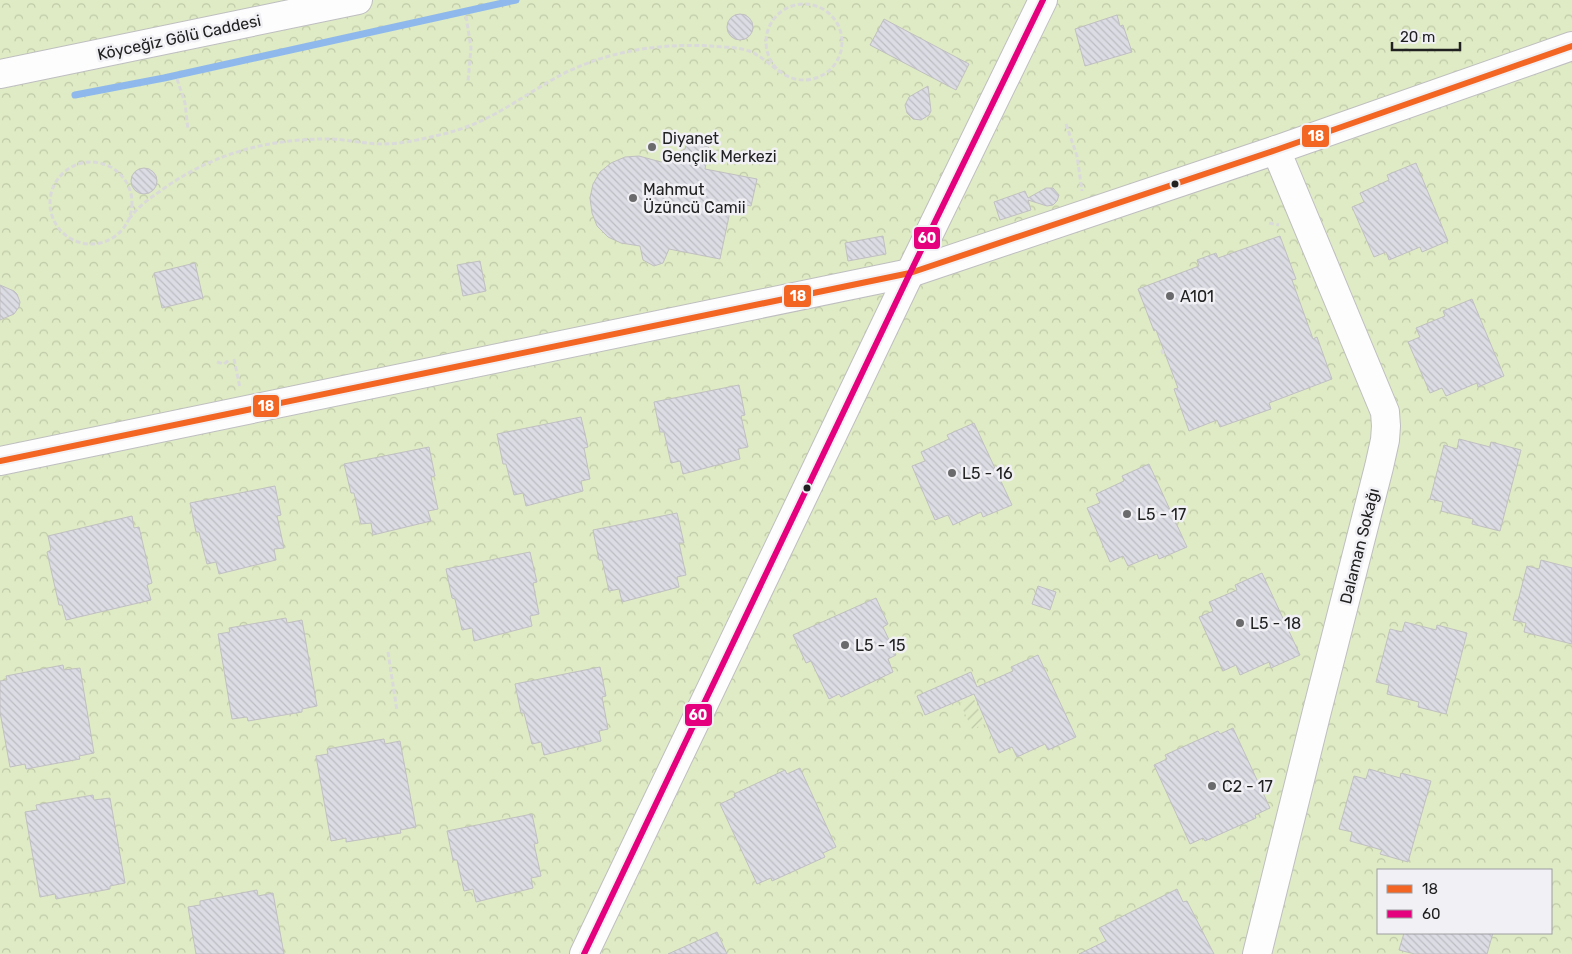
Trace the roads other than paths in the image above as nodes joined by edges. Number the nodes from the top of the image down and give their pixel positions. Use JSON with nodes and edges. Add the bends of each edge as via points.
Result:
{"nodes":[{"id":1,"x":358,"y":0,"type":"edge"},
{"id":2,"x":1043,"y":0,"type":"edge"},
{"id":3,"x":1572,"y":46,"type":"edge"},
{"id":4,"x":0,"y":74,"type":"edge"},
{"id":5,"x":1276,"y":150,"type":"junction"},
{"id":6,"x":910,"y":273,"type":"junction"},
{"id":7,"x":0,"y":461,"type":"edge"},
{"id":8,"x":584,"y":954,"type":"edge"},
{"id":9,"x":1257,"y":954,"type":"edge"}],
"edges":[{"from":1,"to":4,"type":"street","name":"Köyceğiz Gölü Caddesi"},
{"from":2,"to":6,"type":"street"},
{"from":3,"to":5,"type":"street"},
{"from":5,"to":6,"type":"street"},
{"from":5,"to":9,"type":"street","name":"Dalaman Sokağı","via":[[1385,412],[1386,426],[1379,467]]},
{"from":6,"to":7,"type":"street"},
{"from":6,"to":8,"type":"street"}]}
